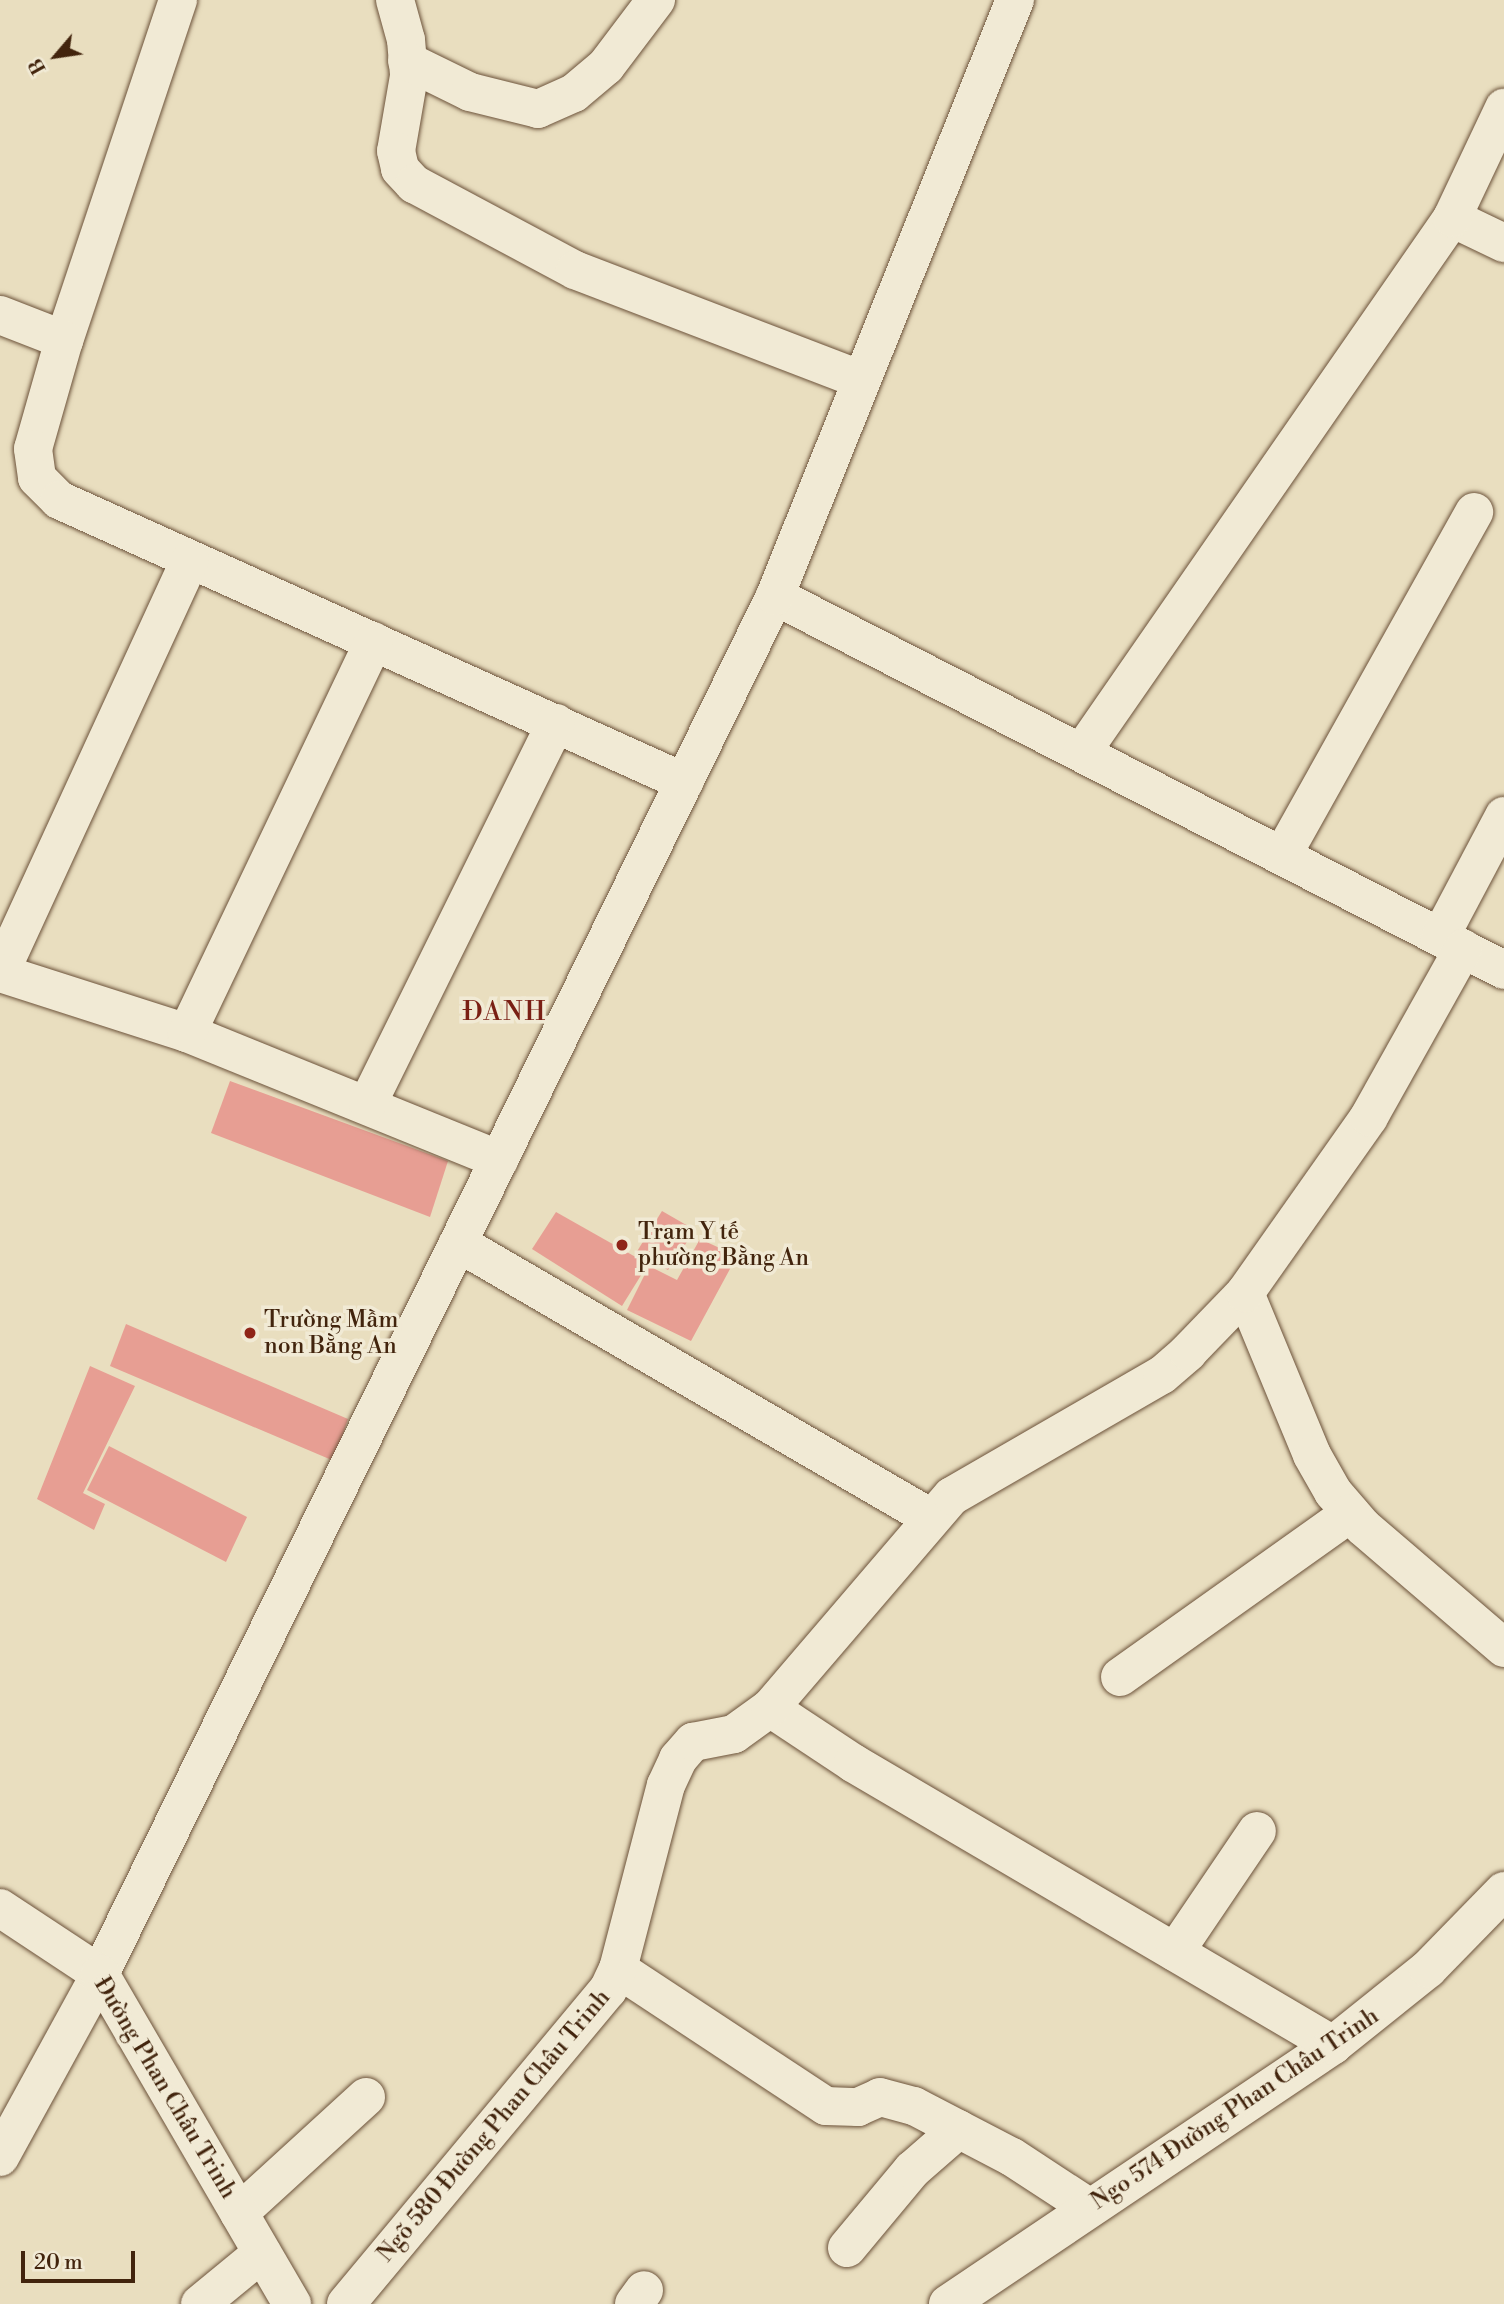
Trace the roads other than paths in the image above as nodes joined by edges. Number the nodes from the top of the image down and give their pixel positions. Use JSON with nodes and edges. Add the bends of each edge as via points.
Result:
{"nodes":[{"id":1,"x":178,"y":0,"type":"edge"},
{"id":2,"x":395,"y":0,"type":"edge"},
{"id":3,"x":656,"y":0,"type":"edge"},
{"id":4,"x":1015,"y":0,"type":"edge"},
{"id":5,"x":407,"y":61,"type":"junction"},
{"id":6,"x":1504,"y":108,"type":"edge"},
{"id":7,"x":1452,"y":218,"type":"junction"},
{"id":8,"x":1504,"y":243,"type":"edge"},
{"id":9,"x":0,"y":316,"type":"edge"},
{"id":10,"x":64,"y":340,"type":"junction"},
{"id":11,"x":862,"y":380,"type":"junction"},
{"id":12,"x":1475,"y":512,"type":"dead end"},
{"id":13,"x":190,"y":560,"type":"junction"},
{"id":14,"x":775,"y":596,"type":"junction"},
{"id":15,"x":374,"y":641,"type":"junction"},
{"id":16,"x":556,"y":723,"type":"junction"},
{"id":17,"x":1082,"y":752,"type":"junction"},
{"id":18,"x":684,"y":782,"type":"junction"},
{"id":19,"x":1504,"y":816,"type":"edge"},
{"id":20,"x":1282,"y":856,"type":"junction"},
{"id":21,"x":1452,"y":943,"type":"junction"},
{"id":22,"x":1504,"y":970,"type":"edge"},
{"id":23,"x":187,"y":1033,"type":"junction"},
{"id":24,"x":368,"y":1103,"type":"junction"},
{"id":25,"x":499,"y":1160,"type":"junction"},
{"id":26,"x":458,"y":1243,"type":"junction"},
{"id":27,"x":1245,"y":1293,"type":"junction"},
{"id":28,"x":1351,"y":1513,"type":"junction"},
{"id":29,"x":930,"y":1518,"type":"junction"},
{"id":30,"x":1504,"y":1648,"type":"edge"},
{"id":31,"x":1120,"y":1677,"type":"dead end"},
{"id":32,"x":771,"y":1708,"type":"junction"},
{"id":33,"x":1257,"y":1831,"type":"dead end"},
{"id":34,"x":1504,"y":1891,"type":"edge"},
{"id":35,"x":0,"y":1908,"type":"edge"},
{"id":36,"x":1175,"y":1952,"type":"junction"},
{"id":37,"x":618,"y":1969,"type":"junction"},
{"id":38,"x":100,"y":1974,"type":"junction"},
{"id":39,"x":1333,"y":2045,"type":"junction"},
{"id":40,"x":366,"y":2097,"type":"dead end"},
{"id":41,"x":959,"y":2129,"type":"junction"},
{"id":42,"x":0,"y":2157,"type":"edge"},
{"id":43,"x":1090,"y":2208,"type":"junction"},
{"id":44,"x":239,"y":2213,"type":"junction"},
{"id":45,"x":847,"y":2248,"type":"dead end"},
{"id":46,"x":262,"y":2253,"type":"junction"},
{"id":47,"x":200,"y":2304,"type":"edge"},
{"id":48,"x":292,"y":2304,"type":"edge"},
{"id":49,"x":346,"y":2304,"type":"edge"},
{"id":50,"x":948,"y":2304,"type":"edge"}],
"edges":[{"from":1,"to":10,"type":"street"},
{"from":2,"to":5,"type":"street"},
{"from":3,"to":5,"type":"street","via":[[606,66],[574,93],[538,109],[470,92]]},
{"from":4,"to":11,"type":"street"},
{"from":5,"to":11,"type":"street","via":[[396,150],[400,169],[414,184],[575,270]]},
{"from":6,"to":7,"type":"street"},
{"from":7,"to":8,"type":"street"},
{"from":7,"to":17,"type":"street"},
{"from":9,"to":10,"type":"street"},
{"from":10,"to":13,"type":"street","via":[[33,449],[37,478],[59,500]]},
{"from":11,"to":14,"type":"street"},
{"from":12,"to":20,"type":"street"},
{"from":13,"to":15,"type":"street"},
{"from":13,"to":23,"type":"street","via":[[0,973]]},
{"from":14,"to":17,"type":"street"},
{"from":14,"to":18,"type":"street"},
{"from":15,"to":16,"type":"street"},
{"from":15,"to":23,"type":"street"},
{"from":16,"to":18,"type":"street"},
{"from":16,"to":24,"type":"street"},
{"from":17,"to":20,"type":"street"},
{"from":18,"to":25,"type":"street"},
{"from":19,"to":21,"type":"street","name":"Ngõ 580 Đường Phan Châu Trinh"},
{"from":20,"to":21,"type":"street"},
{"from":21,"to":22,"type":"street"},
{"from":21,"to":27,"type":"street","name":"Ngõ 580 Đường Phan Châu Trinh","via":[[1369,1116]]},
{"from":23,"to":24,"type":"street"},
{"from":24,"to":25,"type":"street"},
{"from":25,"to":26,"type":"street"},
{"from":26,"to":29,"type":"street"},
{"from":26,"to":38,"type":"street"},
{"from":27,"to":28,"type":"street","via":[[1312,1455]]},
{"from":27,"to":29,"type":"street","name":"Ngõ 580 Đường Phan Châu Trinh","via":[[1162,1375],[976,1480]]},
{"from":28,"to":30,"type":"street"},
{"from":28,"to":31,"type":"street"},
{"from":29,"to":32,"type":"street","name":"Ngõ 580 Đường Phan Châu Trinh"},
{"from":32,"to":36,"type":"street","via":[[853,1763]]},
{"from":32,"to":37,"type":"street","name":"Ngõ 580 Đường Phan Châu Trinh","via":[[734,1734],[693,1742],[678,1759],[666,1785]]},
{"from":33,"to":36,"type":"street"},
{"from":34,"to":39,"type":"street","name":"Ngo 574 Đường Phan Châu Trinh","via":[[1427,1969]]},
{"from":35,"to":38,"type":"street","name":"Đường Phan Châu Trinh"},
{"from":36,"to":39,"type":"street"},
{"from":37,"to":41,"type":"street","via":[[825,2106],[858,2107],[880,2096],[914,2105]]},
{"from":37,"to":49,"type":"street","name":"Ngõ 580 Đường Phan Châu Trinh","via":[[608,1990]]},
{"from":38,"to":42,"type":"street"},
{"from":38,"to":44,"type":"street","name":"Đường Phan Châu Trinh"},
{"from":39,"to":43,"type":"street","name":"Ngo 574 Đường Phan Châu Trinh"},
{"from":40,"to":44,"type":"street"},
{"from":41,"to":43,"type":"street"},
{"from":41,"to":45,"type":"street","via":[[912,2170]]},
{"from":43,"to":50,"type":"street","name":"Ngo 574 Đường Phan Châu Trinh"},
{"from":44,"to":46,"type":"street","name":"Đường Phan Châu Trinh"},
{"from":46,"to":47,"type":"street"},
{"from":46,"to":48,"type":"street","name":"Đường Phan Châu Trinh"}]}
